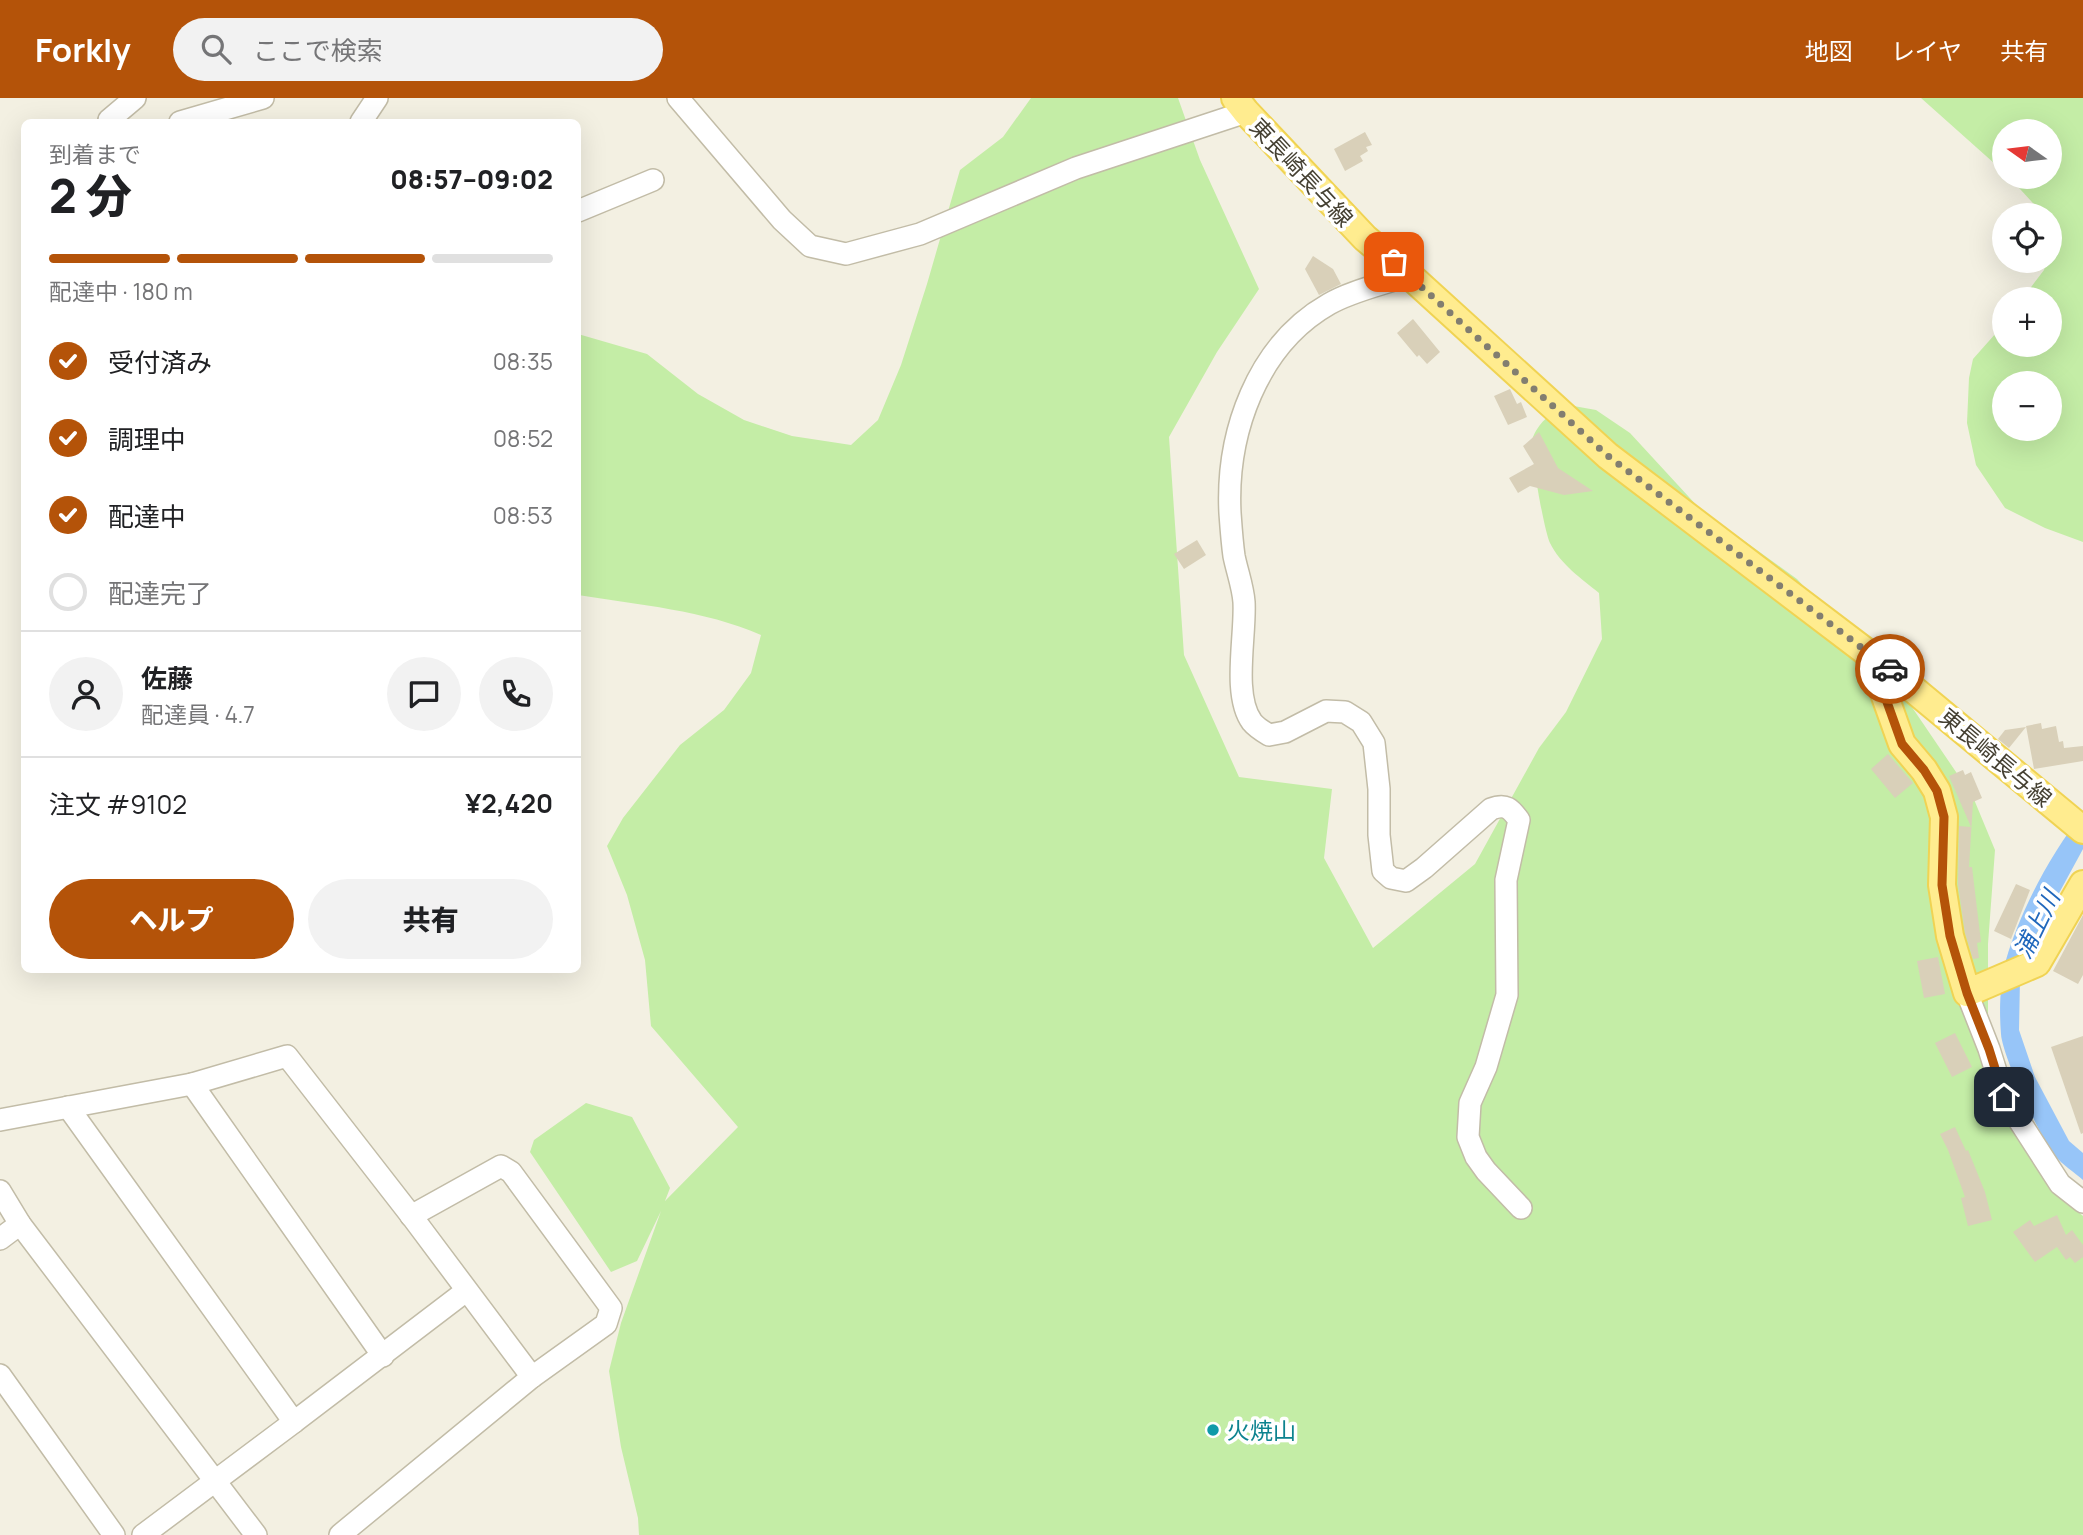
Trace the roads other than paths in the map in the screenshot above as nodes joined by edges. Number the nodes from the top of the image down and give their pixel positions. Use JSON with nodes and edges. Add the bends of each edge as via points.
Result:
{"nodes":[{"id":1,"x":135,"y":98,"type":"edge"},
{"id":2,"x":263,"y":98,"type":"edge"},
{"id":3,"x":377,"y":98,"type":"edge"},
{"id":4,"x":678,"y":98,"type":"edge"},
{"id":5,"x":1241,"y":105,"type":"edge"},
{"id":6,"x":111,"y":119,"type":"edge"},
{"id":7,"x":190,"y":119,"type":"edge"},
{"id":8,"x":363,"y":119,"type":"edge"},
{"id":9,"x":653,"y":180,"type":"dead end"},
{"id":10,"x":581,"y":210,"type":"edge"},
{"id":11,"x":1409,"y":275,"type":"junction"},
{"id":12,"x":1890,"y":670,"type":"junction"},
{"id":13,"x":2076,"y":824,"type":"edge"},
{"id":14,"x":2083,"y":884,"type":"edge"},
{"id":15,"x":1967,"y":993,"type":"junction"},
{"id":16,"x":192,"y":1084,"type":"junction"},
{"id":17,"x":68,"y":1107,"type":"junction"},
{"id":18,"x":0,"y":1120,"type":"edge"},
{"id":19,"x":0,"y":1191,"type":"edge"},
{"id":20,"x":2083,"y":1202,"type":"edge"},
{"id":21,"x":1521,"y":1208,"type":"dead end"},
{"id":22,"x":411,"y":1216,"type":"junction"},
{"id":23,"x":20,"y":1224,"type":"junction"},
{"id":24,"x":0,"y":1239,"type":"edge"},
{"id":25,"x":466,"y":1291,"type":"junction"},
{"id":26,"x":383,"y":1356,"type":"junction"},
{"id":27,"x":0,"y":1375,"type":"edge"},
{"id":28,"x":532,"y":1377,"type":"junction"},
{"id":29,"x":294,"y":1422,"type":"junction"},
{"id":30,"x":215,"y":1481,"type":"junction"},
{"id":31,"x":114,"y":1535,"type":"edge"},
{"id":32,"x":143,"y":1535,"type":"edge"},
{"id":33,"x":256,"y":1535,"type":"edge"},
{"id":34,"x":340,"y":1535,"type":"edge"}],
"edges":[{"from":1,"to":6,"type":"street"},
{"from":2,"to":7,"type":"street"},
{"from":3,"to":8,"type":"street"},
{"from":4,"to":5,"type":"street","via":[[810,246],[846,254],[920,234]]},
{"from":5,"to":11,"type":"main road","name":"東長崎長与線","via":[[1365,238]]},
{"from":9,"to":10,"type":"street"},
{"from":11,"to":12,"type":"main road","name":"東長崎長与線","via":[[1608,456]]},
{"from":11,"to":21,"type":"street","via":[[1330,303],[1296,327],[1265,363],[1253,387],[1233,453],[1230,511],[1244,601],[1242,695],[1252,722],[1269,735],[1326,711],[1345,712],[1361,722],[1374,743],[1383,871],[1391,878],[1406,881],[1491,809],[1500,805],[1510,808],[1519,820],[1506,880],[1507,995],[1470,1102],[1468,1137],[1486,1171]]},
{"from":12,"to":13,"type":"main road","name":"東長崎長与線"},
{"from":12,"to":15,"type":"main road","via":[[1882,688],[1902,744],[1937,791],[1944,817],[1942,885],[1950,936]]},
{"from":14,"to":15,"type":"main road","via":[[2037,963]]},
{"from":15,"to":20,"type":"street","via":[[2004,1097],[2060,1184]]},
{"from":16,"to":17,"type":"street"},
{"from":16,"to":22,"type":"street","via":[[287,1056]]},
{"from":16,"to":26,"type":"street"},
{"from":17,"to":18,"type":"street"},
{"from":17,"to":29,"type":"street"},
{"from":19,"to":23,"type":"street"},
{"from":22,"to":25,"type":"street"},
{"from":22,"to":28,"type":"street","via":[[500,1166],[511,1172],[611,1308],[606,1324]]},
{"from":23,"to":24,"type":"street"},
{"from":23,"to":30,"type":"street"},
{"from":25,"to":26,"type":"street"},
{"from":25,"to":28,"type":"street"},
{"from":26,"to":29,"type":"street"},
{"from":27,"to":31,"type":"street"},
{"from":28,"to":34,"type":"street"},
{"from":29,"to":30,"type":"street"},
{"from":30,"to":32,"type":"street"},
{"from":30,"to":33,"type":"street"}]}
